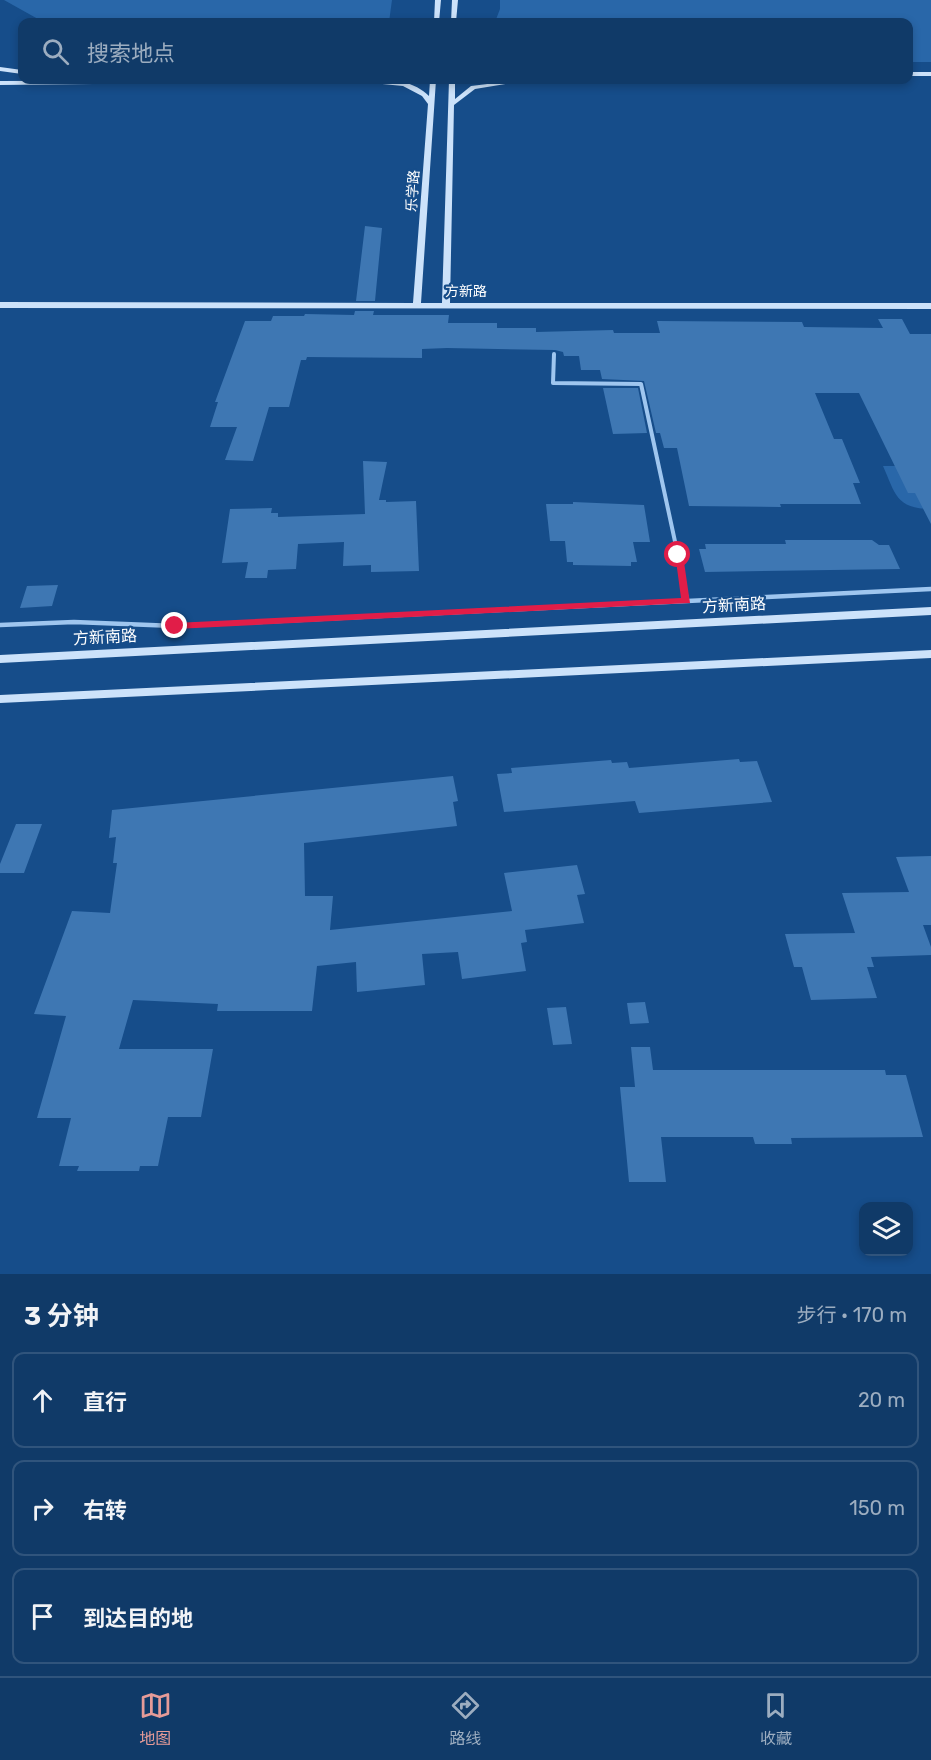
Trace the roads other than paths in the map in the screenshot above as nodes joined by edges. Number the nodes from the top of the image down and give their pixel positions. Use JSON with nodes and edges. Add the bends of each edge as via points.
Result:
{"nodes":[{"id":1,"x":438,"y":0,"type":"edge"},
{"id":2,"x":455,"y":0,"type":"edge"},
{"id":3,"x":436,"y":18,"type":"edge"},
{"id":4,"x":454,"y":18,"type":"edge"},
{"id":5,"x":913,"y":68,"type":"edge"},
{"id":6,"x":931,"y":68,"type":"edge"},
{"id":7,"x":0,"y":69,"type":"edge"},
{"id":8,"x":18,"y":73,"type":"edge"},
{"id":9,"x":18,"y":74,"type":"edge"},
{"id":10,"x":913,"y":74,"type":"edge"},
{"id":11,"x":931,"y":74,"type":"edge"},
{"id":12,"x":0,"y":76,"type":"edge"},
{"id":13,"x":19,"y":84,"type":"edge"},
{"id":14,"x":386,"y":84,"type":"edge"},
{"id":15,"x":433,"y":84,"type":"edge"},
{"id":16,"x":452,"y":84,"type":"edge"},
{"id":17,"x":492,"y":84,"type":"edge"},
{"id":18,"x":0,"y":85,"type":"edge"},
{"id":19,"x":431,"y":103,"type":"junction"},
{"id":20,"x":452,"y":104,"type":"junction"},
{"id":21,"x":417,"y":304,"type":"junction"},
{"id":22,"x":446,"y":304,"type":"junction"},
{"id":23,"x":0,"y":305,"type":"edge"},
{"id":24,"x":931,"y":306,"type":"edge"},
{"id":25,"x":554,"y":354,"type":"dead end"},
{"id":26,"x":931,"y":589,"type":"edge"},
{"id":27,"x":687,"y":600,"type":"junction"},
{"id":28,"x":931,"y":611,"type":"edge"},
{"id":29,"x":0,"y":625,"type":"edge"},
{"id":30,"x":931,"y":654,"type":"edge"},
{"id":31,"x":0,"y":659,"type":"edge"},
{"id":32,"x":0,"y":699,"type":"edge"}],
"edges":[{"from":1,"to":3,"type":"street"},
{"from":2,"to":4,"type":"street"},
{"from":5,"to":6,"type":"street"},
{"from":7,"to":8,"type":"street"},
{"from":9,"to":12,"type":"street"},
{"from":10,"to":11,"type":"street"},
{"from":13,"to":18,"type":"street"},
{"from":14,"to":19,"type":"street","via":[[407,86],[424,94]]},
{"from":15,"to":19,"type":"street","name":"乐学路"},
{"from":16,"to":20,"type":"street"},
{"from":17,"to":20,"type":"street","via":[[473,87]]},
{"from":19,"to":21,"type":"street","name":"乐学路"},
{"from":20,"to":22,"type":"street"},
{"from":21,"to":22,"type":"street","name":"方新路"},
{"from":21,"to":23,"type":"street","name":"方新路"},
{"from":22,"to":24,"type":"street","name":"方新路"},
{"from":25,"to":27,"type":"lane","via":[[553,383],[641,384]]},
{"from":26,"to":27,"type":"lane"},
{"from":27,"to":29,"type":"lane","via":[[175,626],[74,622]]},
{"from":28,"to":31,"type":"street","name":"方新南路"},
{"from":30,"to":32,"type":"street"}]}
